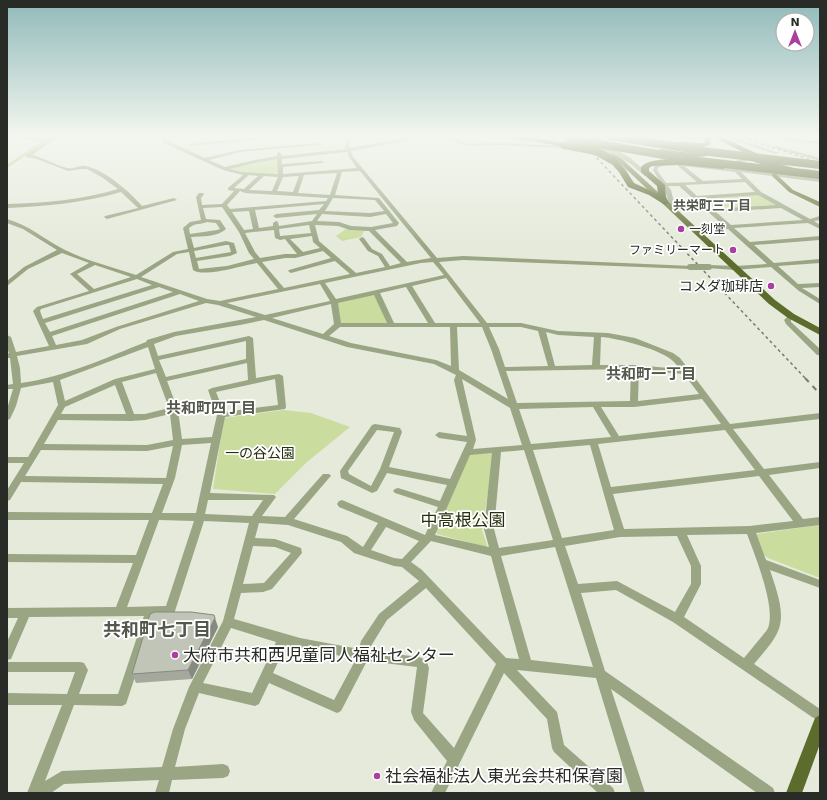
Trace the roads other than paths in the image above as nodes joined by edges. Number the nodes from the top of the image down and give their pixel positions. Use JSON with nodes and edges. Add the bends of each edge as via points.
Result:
{"nodes":[{"id":1,"x":100,"y":173,"type":"edge"},
{"id":2,"x":244,"y":173,"type":"edge"},
{"id":3,"x":311,"y":173,"type":"edge"},
{"id":4,"x":339,"y":173,"type":"edge"},
{"id":5,"x":365,"y":173,"type":"edge"},
{"id":6,"x":624,"y":173,"type":"edge"},
{"id":7,"x":634,"y":173,"type":"edge"},
{"id":8,"x":646,"y":173,"type":"edge"},
{"id":9,"x":647,"y":173,"type":"edge"},
{"id":10,"x":659,"y":173,"type":"edge"},
{"id":11,"x":691,"y":173,"type":"edge"},
{"id":12,"x":740,"y":173,"type":"edge"},
{"id":13,"x":766,"y":173,"type":"edge"},
{"id":14,"x":779,"y":173,"type":"edge"},
{"id":15,"x":782,"y":173,"type":"edge"},
{"id":16,"x":247,"y":174,"type":"junction"},
{"id":17,"x":262,"y":174,"type":"junction"},
{"id":18,"x":302,"y":174,"type":"junction"},
{"id":19,"x":774,"y":175,"type":"junction"},
{"id":20,"x":282,"y":176,"type":"junction"},
{"id":21,"x":651,"y":177,"type":"junction"},
{"id":22,"x":820,"y":179,"type":"edge"},
{"id":23,"x":746,"y":180,"type":"junction"},
{"id":24,"x":702,"y":182,"type":"junction"},
{"id":25,"x":680,"y":184,"type":"junction"},
{"id":26,"x":631,"y":185,"type":"junction"},
{"id":27,"x":666,"y":185,"type":"junction"},
{"id":28,"x":648,"y":187,"type":"junction"},
{"id":29,"x":121,"y":190,"type":"junction"},
{"id":30,"x":238,"y":190,"type":"junction"},
{"id":31,"x":244,"y":190,"type":"junction"},
{"id":32,"x":274,"y":193,"type":"junction"},
{"id":33,"x":759,"y":193,"type":"junction"},
{"id":34,"x":201,"y":194,"type":"dead end"},
{"id":35,"x":296,"y":194,"type":"junction"},
{"id":36,"x":332,"y":196,"type":"junction"},
{"id":37,"x":695,"y":198,"type":"junction"},
{"id":38,"x":174,"y":200,"type":"dead end"},
{"id":39,"x":328,"y":202,"type":"junction"},
{"id":40,"x":665,"y":204,"type":"junction"},
{"id":41,"x":224,"y":205,"type":"junction"},
{"id":42,"x":820,"y":205,"type":"edge"},
{"id":43,"x":7,"y":206,"type":"edge"},
{"id":44,"x":782,"y":206,"type":"junction"},
{"id":45,"x":200,"y":207,"type":"junction"},
{"id":46,"x":274,"y":207,"type":"junction"},
{"id":47,"x":140,"y":208,"type":"junction"},
{"id":48,"x":252,"y":209,"type":"junction"},
{"id":49,"x":229,"y":211,"type":"junction"},
{"id":50,"x":673,"y":211,"type":"junction"},
{"id":51,"x":711,"y":211,"type":"junction"},
{"id":52,"x":320,"y":212,"type":"junction"},
{"id":53,"x":387,"y":212,"type":"junction"},
{"id":54,"x":276,"y":216,"type":"junction"},
{"id":55,"x":107,"y":217,"type":"dead end"},
{"id":56,"x":820,"y":218,"type":"edge"},
{"id":57,"x":808,"y":221,"type":"junction"},
{"id":58,"x":7,"y":222,"type":"edge"},
{"id":59,"x":204,"y":222,"type":"junction"},
{"id":60,"x":313,"y":223,"type":"junction"},
{"id":61,"x":276,"y":227,"type":"junction"},
{"id":62,"x":730,"y":227,"type":"junction"},
{"id":63,"x":820,"y":228,"type":"edge"},
{"id":64,"x":256,"y":229,"type":"junction"},
{"id":65,"x":371,"y":229,"type":"junction"},
{"id":66,"x":693,"y":230,"type":"junction"},
{"id":67,"x":242,"y":232,"type":"junction"},
{"id":68,"x":314,"y":234,"type":"junction"},
{"id":69,"x":189,"y":236,"type":"junction"},
{"id":70,"x":286,"y":237,"type":"junction"},
{"id":71,"x":820,"y":238,"type":"edge"},
{"id":72,"x":362,"y":239,"type":"dead end"},
{"id":73,"x":750,"y":244,"type":"junction"},
{"id":74,"x":192,"y":248,"type":"junction"},
{"id":75,"x":323,"y":249,"type":"junction"},
{"id":76,"x":61,"y":251,"type":"junction"},
{"id":77,"x":301,"y":254,"type":"junction"},
{"id":78,"x":335,"y":259,"type":"junction"},
{"id":79,"x":434,"y":259,"type":"junction"},
{"id":80,"x":194,"y":260,"type":"junction"},
{"id":81,"x":258,"y":261,"type":"junction"},
{"id":82,"x":820,"y":261,"type":"edge"},
{"id":83,"x":94,"y":263,"type":"junction"},
{"id":84,"x":405,"y":264,"type":"junction"},
{"id":85,"x":773,"y":265,"type":"junction"},
{"id":86,"x":388,"y":267,"type":"junction"},
{"id":87,"x":735,"y":268,"type":"junction"},
{"id":88,"x":291,"y":271,"type":"dead end"},
{"id":89,"x":354,"y":275,"type":"junction"},
{"id":90,"x":448,"y":276,"type":"junction"},
{"id":91,"x":136,"y":277,"type":"junction"},
{"id":92,"x":321,"y":281,"type":"junction"},
{"id":93,"x":7,"y":284,"type":"edge"},
{"id":94,"x":158,"y":284,"type":"junction"},
{"id":95,"x":408,"y":285,"type":"junction"},
{"id":96,"x":820,"y":285,"type":"edge"},
{"id":97,"x":797,"y":286,"type":"junction"},
{"id":98,"x":282,"y":289,"type":"junction"},
{"id":99,"x":93,"y":291,"type":"junction"},
{"id":100,"x":180,"y":292,"type":"junction"},
{"id":101,"x":376,"y":292,"type":"junction"},
{"id":102,"x":206,"y":301,"type":"junction"},
{"id":103,"x":334,"y":301,"type":"junction"},
{"id":104,"x":820,"y":302,"type":"edge"},
{"id":105,"x":219,"y":303,"type":"junction"},
{"id":106,"x":791,"y":316,"type":"junction"},
{"id":107,"x":262,"y":317,"type":"junction"},
{"id":108,"x":42,"y":321,"type":"junction"},
{"id":109,"x":484,"y":324,"type":"junction"},
{"id":110,"x":338,"y":325,"type":"junction"},
{"id":111,"x":391,"y":325,"type":"junction"},
{"id":112,"x":433,"y":325,"type":"junction"},
{"id":113,"x":453,"y":325,"type":"junction"},
{"id":114,"x":542,"y":329,"type":"junction"},
{"id":115,"x":820,"y":332,"type":"edge"},
{"id":116,"x":598,"y":334,"type":"junction"},
{"id":117,"x":48,"y":335,"type":"junction"},
{"id":118,"x":7,"y":337,"type":"edge"},
{"id":119,"x":322,"y":338,"type":"junction"},
{"id":120,"x":150,"y":342,"type":"junction"},
{"id":121,"x":54,"y":348,"type":"junction"},
{"id":122,"x":820,"y":353,"type":"edge"},
{"id":123,"x":10,"y":355,"type":"edge"},
{"id":124,"x":155,"y":359,"type":"junction"},
{"id":125,"x":250,"y":360,"type":"junction"},
{"id":126,"x":596,"y":367,"type":"junction"},
{"id":127,"x":635,"y":367,"type":"junction"},
{"id":128,"x":552,"y":368,"type":"junction"},
{"id":129,"x":500,"y":369,"type":"junction"},
{"id":130,"x":159,"y":370,"type":"junction"},
{"id":131,"x":458,"y":372,"type":"junction"},
{"id":132,"x":686,"y":372,"type":"junction"},
{"id":133,"x":56,"y":378,"type":"junction"},
{"id":134,"x":163,"y":380,"type":"junction"},
{"id":135,"x":118,"y":381,"type":"junction"},
{"id":136,"x":252,"y":381,"type":"junction"},
{"id":137,"x":18,"y":385,"type":"junction"},
{"id":138,"x":7,"y":387,"type":"edge"},
{"id":139,"x":704,"y":396,"type":"junction"},
{"id":140,"x":595,"y":404,"type":"junction"},
{"id":141,"x":634,"y":404,"type":"junction"},
{"id":142,"x":62,"y":405,"type":"junction"},
{"id":143,"x":513,"y":406,"type":"junction"},
{"id":144,"x":174,"y":410,"type":"junction"},
{"id":145,"x":221,"y":415,"type":"junction"},
{"id":146,"x":820,"y":416,"type":"edge"},
{"id":147,"x":7,"y":417,"type":"edge"},
{"id":148,"x":55,"y":417,"type":"junction"},
{"id":149,"x":131,"y":418,"type":"junction"},
{"id":150,"x":726,"y":426,"type":"junction"},
{"id":151,"x":439,"y":435,"type":"dead end"},
{"id":152,"x":617,"y":439,"type":"junction"},
{"id":153,"x":216,"y":440,"type":"junction"},
{"id":154,"x":472,"y":440,"type":"junction"},
{"id":155,"x":178,"y":442,"type":"junction"},
{"id":156,"x":594,"y":442,"type":"junction"},
{"id":157,"x":38,"y":447,"type":"junction"},
{"id":158,"x":527,"y":448,"type":"junction"},
{"id":159,"x":497,"y":451,"type":"junction"},
{"id":160,"x":467,"y":452,"type":"junction"},
{"id":161,"x":7,"y":460,"type":"edge"},
{"id":162,"x":30,"y":460,"type":"junction"},
{"id":163,"x":820,"y":465,"type":"edge"},
{"id":164,"x":384,"y":469,"type":"junction"},
{"id":165,"x":762,"y":472,"type":"junction"},
{"id":166,"x":326,"y":476,"type":"dead end"},
{"id":167,"x":18,"y":480,"type":"junction"},
{"id":168,"x":168,"y":481,"type":"junction"},
{"id":169,"x":453,"y":483,"type":"junction"},
{"id":170,"x":607,"y":490,"type":"junction"},
{"id":171,"x":398,"y":491,"type":"dead end"},
{"id":172,"x":204,"y":496,"type":"junction"},
{"id":173,"x":7,"y":498,"type":"edge"},
{"id":174,"x":342,"y":504,"type":"dead end"},
{"id":175,"x":443,"y":505,"type":"junction"},
{"id":176,"x":7,"y":516,"type":"edge"},
{"id":177,"x":155,"y":517,"type":"junction"},
{"id":178,"x":200,"y":517,"type":"junction"},
{"id":179,"x":254,"y":520,"type":"junction"},
{"id":180,"x":287,"y":521,"type":"junction"},
{"id":181,"x":820,"y":521,"type":"edge"},
{"id":182,"x":384,"y":522,"type":"junction"},
{"id":183,"x":801,"y":524,"type":"junction"},
{"id":184,"x":750,"y":530,"type":"junction"},
{"id":185,"x":680,"y":531,"type":"junction"},
{"id":186,"x":620,"y":532,"type":"junction"},
{"id":187,"x":428,"y":538,"type":"junction"},
{"id":188,"x":249,"y":542,"type":"junction"},
{"id":189,"x":558,"y":542,"type":"junction"},
{"id":190,"x":365,"y":552,"type":"junction"},
{"id":191,"x":496,"y":553,"type":"junction"},
{"id":192,"x":7,"y":558,"type":"edge"},
{"id":193,"x":139,"y":559,"type":"junction"},
{"id":194,"x":404,"y":563,"type":"junction"},
{"id":195,"x":764,"y":563,"type":"junction"},
{"id":196,"x":426,"y":582,"type":"junction"},
{"id":197,"x":820,"y":584,"type":"edge"},
{"id":198,"x":237,"y":589,"type":"junction"},
{"id":199,"x":574,"y":589,"type":"junction"},
{"id":200,"x":120,"y":611,"type":"junction"},
{"id":201,"x":151,"y":611,"type":"junction"},
{"id":202,"x":7,"y":613,"type":"edge"},
{"id":203,"x":26,"y":613,"type":"junction"},
{"id":204,"x":677,"y":619,"type":"junction"},
{"id":205,"x":228,"y":622,"type":"junction"},
{"id":206,"x":283,"y":639,"type":"junction"},
{"id":207,"x":7,"y":655,"type":"edge"},
{"id":208,"x":364,"y":656,"type":"junction"},
{"id":209,"x":503,"y":663,"type":"junction"},
{"id":210,"x":526,"y":665,"type":"junction"},
{"id":211,"x":746,"y":665,"type":"junction"},
{"id":212,"x":7,"y":666,"type":"edge"},
{"id":213,"x":599,"y":673,"type":"junction"},
{"id":214,"x":266,"y":676,"type":"junction"},
{"id":215,"x":195,"y":687,"type":"junction"},
{"id":216,"x":7,"y":699,"type":"edge"},
{"id":217,"x":71,"y":699,"type":"junction"},
{"id":218,"x":819,"y":718,"type":"edge"},
{"id":219,"x":454,"y":760,"type":"junction"},
{"id":220,"x":223,"y":771,"type":"dead end"},
{"id":221,"x":167,"y":774,"type":"junction"},
{"id":222,"x":34,"y":793,"type":"edge"},
{"id":223,"x":39,"y":793,"type":"edge"},
{"id":224,"x":162,"y":793,"type":"edge"},
{"id":225,"x":438,"y":793,"type":"edge"},
{"id":226,"x":608,"y":793,"type":"edge"},
{"id":227,"x":638,"y":793,"type":"edge"},
{"id":228,"x":768,"y":793,"type":"edge"},
{"id":229,"x":794,"y":793,"type":"edge"}],
"edges":[{"from":1,"to":29,"type":"street"},
{"from":2,"to":16,"type":"street"},
{"from":3,"to":18,"type":"street"},
{"from":4,"to":36,"type":"street"},
{"from":5,"to":79,"type":"street"},
{"from":6,"to":26,"type":"highway","bridge":true},
{"from":7,"to":28,"type":"main road"},
{"from":8,"to":21,"type":"street","bridge":true},
{"from":9,"to":21,"type":"highway"},
{"from":10,"to":27,"type":"street"},
{"from":11,"to":24,"type":"street"},
{"from":12,"to":23,"type":"street"},
{"from":13,"to":19,"type":"street"},
{"from":14,"to":22,"type":"highway"},
{"from":15,"to":22,"type":"highway","bridge":true},
{"from":16,"to":17,"type":"street"},
{"from":16,"to":30,"type":"street","via":[[230,189]]},
{"from":17,"to":20,"type":"street"},
{"from":17,"to":31,"type":"street"},
{"from":18,"to":20,"type":"street"},
{"from":18,"to":35,"type":"street"},
{"from":19,"to":22,"type":"street"},
{"from":19,"to":42,"type":"main road","via":[[791,191]]},
{"from":20,"to":32,"type":"street"},
{"from":21,"to":28,"type":"highway","via":[[657,185]]},
{"from":21,"to":40,"type":"highway","via":[[662,187],[661,195]]},
{"from":23,"to":24,"type":"street"},
{"from":23,"to":33,"type":"street"},
{"from":24,"to":25,"type":"street"},
{"from":25,"to":27,"type":"street"},
{"from":25,"to":37,"type":"street"},
{"from":26,"to":28,"type":"highway"},
{"from":26,"to":40,"type":"highway","via":[[652,193]]},
{"from":27,"to":50,"type":"street"},
{"from":28,"to":40,"type":"main road"},
{"from":29,"to":43,"type":"street","via":[[68,203]]},
{"from":29,"to":47,"type":"street"},
{"from":30,"to":31,"type":"street"},
{"from":30,"to":41,"type":"street"},
{"from":31,"to":32,"type":"street"},
{"from":32,"to":35,"type":"street"},
{"from":33,"to":37,"type":"street"},
{"from":33,"to":44,"type":"street"},
{"from":34,"to":45,"type":"street","via":[[198,198]]},
{"from":35,"to":36,"type":"street"},
{"from":36,"to":39,"type":"street"},
{"from":36,"to":53,"type":"street","via":[[377,199]]},
{"from":37,"to":51,"type":"street"},
{"from":38,"to":47,"type":"street"},
{"from":39,"to":46,"type":"street"},
{"from":39,"to":52,"type":"street"},
{"from":40,"to":50,"type":"main road"},
{"from":41,"to":45,"type":"street"},
{"from":41,"to":49,"type":"street"},
{"from":44,"to":51,"type":"street"},
{"from":44,"to":57,"type":"street"},
{"from":45,"to":59,"type":"street"},
{"from":46,"to":48,"type":"street"},
{"from":46,"to":54,"type":"street"},
{"from":47,"to":55,"type":"street"},
{"from":48,"to":49,"type":"street"},
{"from":48,"to":64,"type":"street"},
{"from":49,"to":67,"type":"street"},
{"from":50,"to":66,"type":"main road"},
{"from":51,"to":62,"type":"street"},
{"from":52,"to":53,"type":"street","via":[[370,215]]},
{"from":52,"to":54,"type":"street"},
{"from":52,"to":60,"type":"street"},
{"from":53,"to":65,"type":"street","via":[[395,225]]},
{"from":54,"to":61,"type":"street"},
{"from":56,"to":57,"type":"street"},
{"from":57,"to":62,"type":"street"},
{"from":57,"to":63,"type":"street"},
{"from":58,"to":76,"type":"street","via":[[36,233]]},
{"from":59,"to":69,"type":"street","via":[[188,225],[186,228]]},
{"from":59,"to":69,"type":"street","via":[[218,221],[223,230]]},
{"from":60,"to":61,"type":"street"},
{"from":60,"to":65,"type":"street"},
{"from":60,"to":68,"type":"street"},
{"from":61,"to":64,"type":"street"},
{"from":61,"to":70,"type":"street","via":[[277,237]]},
{"from":62,"to":66,"type":"street"},
{"from":62,"to":73,"type":"street"},
{"from":64,"to":67,"type":"street"},
{"from":65,"to":84,"type":"street"},
{"from":66,"to":87,"type":"main road"},
{"from":67,"to":81,"type":"street"},
{"from":68,"to":70,"type":"street"},
{"from":68,"to":75,"type":"street","via":[[316,242]]},
{"from":69,"to":74,"type":"street"},
{"from":70,"to":77,"type":"street"},
{"from":71,"to":73,"type":"street"},
{"from":72,"to":86,"type":"street","via":[[370,250],[380,255]]},
{"from":73,"to":85,"type":"street"},
{"from":74,"to":80,"type":"street"},
{"from":74,"to":80,"type":"street","via":[[231,243],[234,253]]},
{"from":74,"to":91,"type":"street","via":[[175,252]]},
{"from":75,"to":77,"type":"street"},
{"from":75,"to":78,"type":"street"},
{"from":76,"to":83,"type":"street"},
{"from":76,"to":93,"type":"street","via":[[26,268]]},
{"from":77,"to":81,"type":"street"},
{"from":78,"to":88,"type":"street"},
{"from":78,"to":89,"type":"street"},
{"from":79,"to":84,"type":"street"},
{"from":79,"to":87,"type":"street","bridge":true},
{"from":79,"to":90,"type":"street"},
{"from":80,"to":81,"type":"street","via":[[196,270],[199,271]]},
{"from":81,"to":98,"type":"street"},
{"from":82,"to":85,"type":"street"},
{"from":83,"to":91,"type":"street"},
{"from":83,"to":99,"type":"street","via":[[73,274]]},
{"from":84,"to":86,"type":"street"},
{"from":85,"to":87,"type":"street"},
{"from":85,"to":97,"type":"street"},
{"from":86,"to":89,"type":"street"},
{"from":87,"to":106,"type":"main road"},
{"from":89,"to":92,"type":"street"},
{"from":90,"to":95,"type":"street"},
{"from":90,"to":109,"type":"street"},
{"from":91,"to":94,"type":"street"},
{"from":91,"to":99,"type":"street"},
{"from":92,"to":98,"type":"street"},
{"from":92,"to":103,"type":"street"},
{"from":94,"to":100,"type":"street"},
{"from":94,"to":108,"type":"street"},
{"from":95,"to":101,"type":"street"},
{"from":95,"to":112,"type":"street"},
{"from":96,"to":97,"type":"street"},
{"from":97,"to":104,"type":"street"},
{"from":98,"to":105,"type":"street"},
{"from":99,"to":108,"type":"street","via":[[39,308],[36,311]]},
{"from":100,"to":102,"type":"street"},
{"from":100,"to":117,"type":"street"},
{"from":101,"to":103,"type":"street"},
{"from":101,"to":111,"type":"street"},
{"from":102,"to":105,"type":"street"},
{"from":102,"to":121,"type":"street","via":[[118,328],[84,342]]},
{"from":103,"to":107,"type":"street"},
{"from":103,"to":110,"type":"street"},
{"from":105,"to":107,"type":"street"},
{"from":106,"to":115,"type":"main road"},
{"from":106,"to":122,"type":"street","via":[[787,320],[788,323]]},
{"from":107,"to":119,"type":"street"},
{"from":107,"to":120,"type":"street","via":[[174,334]]},
{"from":108,"to":117,"type":"street"},
{"from":109,"to":113,"type":"street"},
{"from":109,"to":114,"type":"street","via":[[521,325]]},
{"from":109,"to":129,"type":"street"},
{"from":110,"to":111,"type":"street"},
{"from":110,"to":119,"type":"street"},
{"from":111,"to":112,"type":"street"},
{"from":112,"to":113,"type":"street"},
{"from":113,"to":131,"type":"street"},
{"from":114,"to":116,"type":"street","via":[[558,333]]},
{"from":114,"to":128,"type":"street"},
{"from":116,"to":126,"type":"street"},
{"from":116,"to":132,"type":"street","via":[[632,340],[670,355]]},
{"from":117,"to":121,"type":"street"},
{"from":118,"to":123,"type":"street"},
{"from":119,"to":131,"type":"street","via":[[429,360]]},
{"from":120,"to":124,"type":"street"},
{"from":120,"to":133,"type":"street"},
{"from":121,"to":123,"type":"street"},
{"from":123,"to":137,"type":"street","via":[[18,371]]},
{"from":124,"to":125,"type":"street","via":[[249,338]]},
{"from":124,"to":130,"type":"street"},
{"from":125,"to":134,"type":"street"},
{"from":125,"to":136,"type":"street"},
{"from":126,"to":127,"type":"street"},
{"from":126,"to":128,"type":"street"},
{"from":127,"to":132,"type":"street"},
{"from":127,"to":141,"type":"street"},
{"from":128,"to":129,"type":"street"},
{"from":129,"to":143,"type":"street"},
{"from":130,"to":134,"type":"street"},
{"from":130,"to":135,"type":"street"},
{"from":131,"to":143,"type":"street"},
{"from":131,"to":154,"type":"street"},
{"from":132,"to":139,"type":"street"},
{"from":133,"to":137,"type":"street"},
{"from":133,"to":142,"type":"street"},
{"from":134,"to":144,"type":"street"},
{"from":135,"to":142,"type":"street"},
{"from":135,"to":149,"type":"street"},
{"from":136,"to":145,"type":"street","via":[[212,390]]},
{"from":136,"to":145,"type":"street","via":[[279,376],[282,407]]},
{"from":137,"to":138,"type":"street"},
{"from":137,"to":147,"type":"street","via":[[16,397]]},
{"from":139,"to":141,"type":"street"},
{"from":139,"to":150,"type":"street"},
{"from":140,"to":141,"type":"street"},
{"from":140,"to":143,"type":"street"},
{"from":140,"to":152,"type":"street"},
{"from":142,"to":148,"type":"street"},
{"from":143,"to":158,"type":"street"},
{"from":144,"to":149,"type":"street","via":[[145,418]]},
{"from":144,"to":155,"type":"street"},
{"from":145,"to":153,"type":"street"},
{"from":146,"to":150,"type":"street"},
{"from":148,"to":149,"type":"street"},
{"from":148,"to":157,"type":"street"},
{"from":150,"to":152,"type":"street"},
{"from":150,"to":165,"type":"street"},
{"from":151,"to":154,"type":"street"},
{"from":152,"to":156,"type":"street"},
{"from":153,"to":155,"type":"street"},
{"from":153,"to":172,"type":"street"},
{"from":154,"to":160,"type":"street"},
{"from":155,"to":157,"type":"street","via":[[147,448]]},
{"from":155,"to":168,"type":"street"},
{"from":156,"to":158,"type":"street"},
{"from":156,"to":170,"type":"street"},
{"from":157,"to":162,"type":"street"},
{"from":158,"to":159,"type":"street"},
{"from":158,"to":189,"type":"street"},
{"from":159,"to":160,"type":"street"},
{"from":159,"to":191,"type":"street","via":[[489,529]]},
{"from":160,"to":169,"type":"street"},
{"from":161,"to":162,"type":"street"},
{"from":162,"to":167,"type":"street"},
{"from":163,"to":165,"type":"street"},
{"from":164,"to":164,"type":"street","via":[[372,490],[344,476],[344,471],[375,427],[398,432]]},
{"from":164,"to":169,"type":"street"},
{"from":165,"to":170,"type":"street"},
{"from":165,"to":183,"type":"street"},
{"from":166,"to":180,"type":"street"},
{"from":167,"to":168,"type":"street"},
{"from":167,"to":173,"type":"street"},
{"from":168,"to":177,"type":"street"},
{"from":169,"to":175,"type":"street"},
{"from":170,"to":186,"type":"street"},
{"from":171,"to":175,"type":"street"},
{"from":172,"to":178,"type":"street"},
{"from":172,"to":179,"type":"street","via":[[271,497]]},
{"from":174,"to":182,"type":"street"},
{"from":175,"to":187,"type":"street"},
{"from":176,"to":177,"type":"street"},
{"from":177,"to":178,"type":"street"},
{"from":177,"to":193,"type":"street"},
{"from":178,"to":179,"type":"street"},
{"from":178,"to":201,"type":"street","via":[[170,612]]},
{"from":179,"to":180,"type":"street"},
{"from":179,"to":188,"type":"street"},
{"from":180,"to":190,"type":"street","via":[[344,539]]},
{"from":181,"to":183,"type":"street"},
{"from":182,"to":187,"type":"street"},
{"from":182,"to":190,"type":"street"},
{"from":183,"to":184,"type":"street"},
{"from":184,"to":185,"type":"street"},
{"from":184,"to":195,"type":"street"},
{"from":185,"to":186,"type":"street"},
{"from":185,"to":204,"type":"street","via":[[696,566],[696,584]]},
{"from":186,"to":189,"type":"street"},
{"from":187,"to":191,"type":"street"},
{"from":187,"to":194,"type":"street"},
{"from":188,"to":198,"type":"street"},
{"from":188,"to":198,"type":"street","via":[[275,542],[297,551],[297,554],[268,586]]},
{"from":189,"to":191,"type":"street"},
{"from":189,"to":199,"type":"street"},
{"from":190,"to":194,"type":"street"},
{"from":191,"to":210,"type":"street"},
{"from":192,"to":193,"type":"street"},
{"from":193,"to":200,"type":"street"},
{"from":194,"to":196,"type":"street"},
{"from":195,"to":197,"type":"street"},
{"from":195,"to":211,"type":"street","via":[[776,614],[775,626]]},
{"from":196,"to":208,"type":"street","via":[[383,617],[364,644]]},
{"from":196,"to":209,"type":"street"},
{"from":198,"to":205,"type":"street"},
{"from":199,"to":204,"type":"street","via":[[617,585]]},
{"from":199,"to":213,"type":"street"},
{"from":200,"to":201,"type":"street"},
{"from":200,"to":203,"type":"street"},
{"from":201,"to":217,"type":"street","via":[[122,700]]},
{"from":202,"to":203,"type":"street"},
{"from":203,"to":207,"type":"street"},
{"from":204,"to":211,"type":"street"},
{"from":205,"to":206,"type":"street"},
{"from":205,"to":215,"type":"street"},
{"from":206,"to":208,"type":"street"},
{"from":206,"to":214,"type":"street"},
{"from":208,"to":214,"type":"street","via":[[336,707]]},
{"from":208,"to":219,"type":"street","via":[[422,664],[418,716]]},
{"from":209,"to":210,"type":"street"},
{"from":209,"to":219,"type":"street"},
{"from":209,"to":226,"type":"street","via":[[553,716],[558,748]]},
{"from":210,"to":213,"type":"street"},
{"from":211,"to":218,"type":"street"},
{"from":212,"to":217,"type":"street","via":[[80,667],[82,670]]},
{"from":213,"to":227,"type":"street"},
{"from":213,"to":228,"type":"street"},
{"from":214,"to":215,"type":"street","via":[[255,700]]},
{"from":215,"to":221,"type":"street","via":[[179,729]]},
{"from":216,"to":217,"type":"street"},
{"from":217,"to":222,"type":"street"},
{"from":218,"to":229,"type":"main road"},
{"from":219,"to":225,"type":"street"},
{"from":220,"to":221,"type":"street"},
{"from":221,"to":223,"type":"street","via":[[62,778]]},
{"from":221,"to":224,"type":"street"}]}
